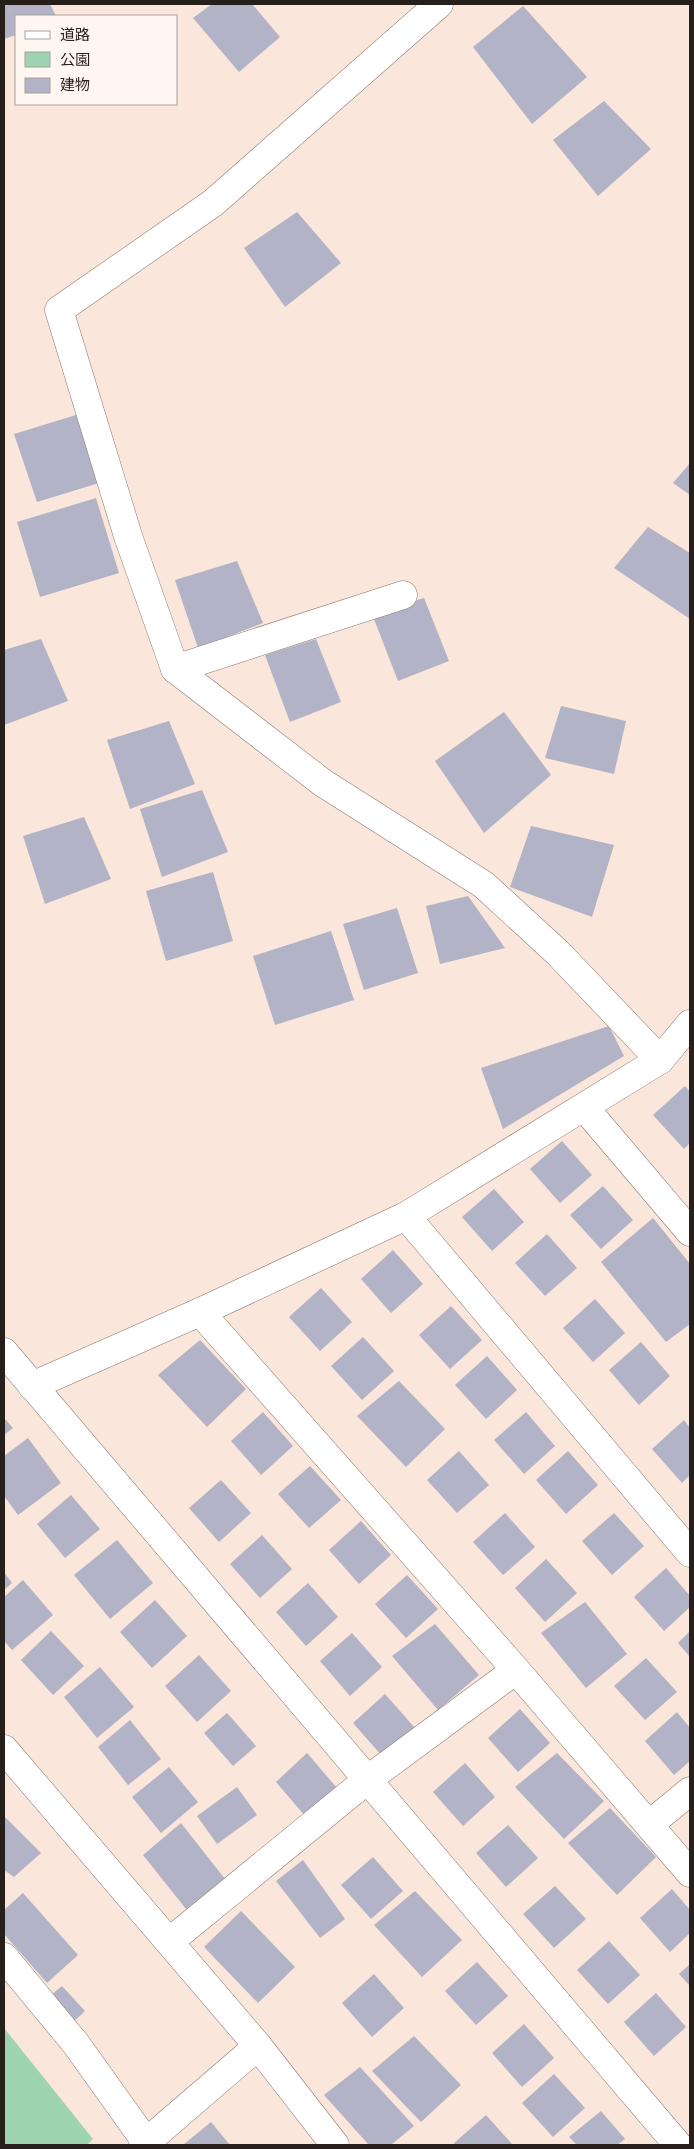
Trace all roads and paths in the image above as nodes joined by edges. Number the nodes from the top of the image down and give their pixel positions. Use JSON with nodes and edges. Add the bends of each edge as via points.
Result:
{"nodes":[{"id":1,"x":439,"y":4,"type":"edge"},
{"id":2,"x":403,"y":595,"type":"dead end"},
{"id":3,"x":175,"y":669,"type":"junction"},
{"id":4,"x":690,"y":1024,"type":"edge"},
{"id":5,"x":660,"y":1060,"type":"junction"},
{"id":6,"x":584,"y":1107,"type":"junction"},
{"id":7,"x":406,"y":1216,"type":"junction"},
{"id":8,"x":690,"y":1232,"type":"edge"},
{"id":9,"x":200,"y":1312,"type":"junction"},
{"id":10,"x":4,"y":1352,"type":"edge"},
{"id":11,"x":32,"y":1386,"type":"junction"},
{"id":12,"x":690,"y":1552,"type":"edge"},
{"id":13,"x":516,"y":1670,"type":"junction"},
{"id":14,"x":4,"y":1749,"type":"edge"},
{"id":15,"x":367,"y":1780,"type":"junction"},
{"id":16,"x":690,"y":1791,"type":"edge"},
{"id":17,"x":650,"y":1824,"type":"junction"},
{"id":18,"x":690,"y":1873,"type":"edge"},
{"id":19,"x":169,"y":1942,"type":"junction"},
{"id":20,"x":4,"y":1956,"type":"edge"},
{"id":21,"x":258,"y":2046,"type":"junction"},
{"id":22,"x":144,"y":2144,"type":"edge"},
{"id":23,"x":335,"y":2145,"type":"edge"},
{"id":24,"x":678,"y":2145,"type":"edge"}],
"edges":[{"from":1,"to":3,"type":"street","via":[[212,203],[59,310],[128,536]]},
{"from":2,"to":3,"type":"street"},
{"from":3,"to":5,"type":"street","via":[[323,783],[484,885],[558,953]]},
{"from":4,"to":5,"type":"street"},
{"from":5,"to":6,"type":"street"},
{"from":6,"to":7,"type":"street"},
{"from":6,"to":8,"type":"street"},
{"from":7,"to":9,"type":"street"},
{"from":7,"to":12,"type":"street"},
{"from":9,"to":11,"type":"street"},
{"from":9,"to":13,"type":"street"},
{"from":10,"to":11,"type":"street"},
{"from":11,"to":15,"type":"street"},
{"from":13,"to":15,"type":"street"},
{"from":13,"to":17,"type":"street"},
{"from":14,"to":19,"type":"street"},
{"from":15,"to":19,"type":"street"},
{"from":15,"to":24,"type":"street"},
{"from":16,"to":17,"type":"street"},
{"from":17,"to":18,"type":"street"},
{"from":19,"to":21,"type":"street"},
{"from":20,"to":22,"type":"street","via":[[76,2044]]},
{"from":21,"to":22,"type":"street"},
{"from":21,"to":23,"type":"street"}]}
